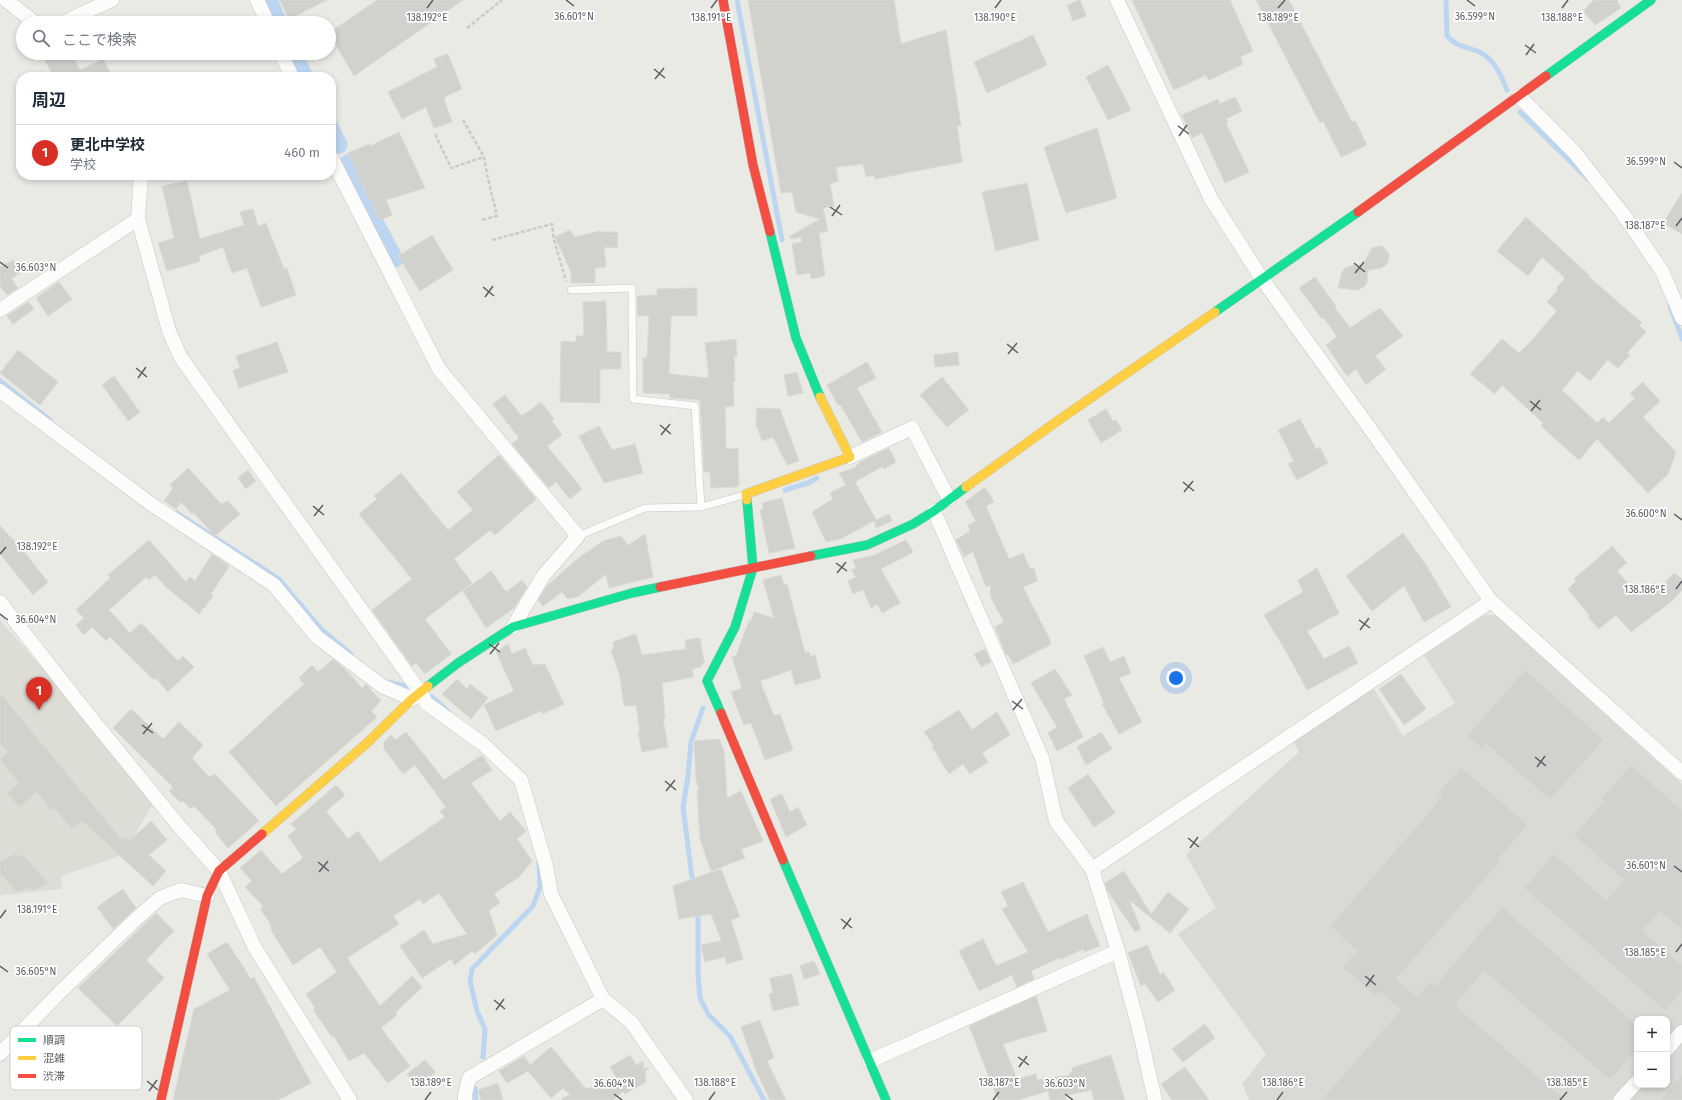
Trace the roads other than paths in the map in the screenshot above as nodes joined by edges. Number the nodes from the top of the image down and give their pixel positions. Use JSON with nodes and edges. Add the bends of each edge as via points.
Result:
{"nodes":[{"id":1,"x":6,"y":0,"type":"edge"},
{"id":2,"x":112,"y":0,"type":"edge"},
{"id":3,"x":257,"y":0,"type":"edge"},
{"id":4,"x":723,"y":0,"type":"edge"},
{"id":5,"x":1117,"y":0,"type":"edge"},
{"id":6,"x":1650,"y":0,"type":"edge"},
{"id":7,"x":26,"y":16,"type":"edge"},
{"id":8,"x":77,"y":16,"type":"edge"},
{"id":9,"x":265,"y":16,"type":"edge"},
{"id":10,"x":284,"y":60,"type":"edge"},
{"id":11,"x":290,"y":72,"type":"edge"},
{"id":12,"x":1519,"y":96,"type":"junction"},
{"id":13,"x":336,"y":167,"type":"edge"},
{"id":14,"x":141,"y":180,"type":"edge"},
{"id":15,"x":138,"y":219,"type":"junction"},
{"id":16,"x":1262,"y":279,"type":"junction"},
{"id":17,"x":571,"y":290,"type":"road end"},
{"id":18,"x":0,"y":310,"type":"edge"},
{"id":19,"x":1682,"y":318,"type":"edge"},
{"id":20,"x":0,"y":391,"type":"edge"},
{"id":21,"x":850,"y":457,"type":"junction"},
{"id":22,"x":746,"y":494,"type":"junction"},
{"id":23,"x":949,"y":500,"type":"junction"},
{"id":24,"x":701,"y":507,"type":"junction"},
{"id":25,"x":934,"y":511,"type":"junction"},
{"id":26,"x":578,"y":536,"type":"junction"},
{"id":27,"x":752,"y":568,"type":"junction"},
{"id":28,"x":1492,"y":601,"type":"junction"},
{"id":29,"x":0,"y":602,"type":"edge"},
{"id":30,"x":513,"y":627,"type":"junction"},
{"id":31,"x":416,"y":696,"type":"junction"},
{"id":32,"x":1682,"y":773,"type":"edge"},
{"id":33,"x":1092,"y":869,"type":"junction"},
{"id":34,"x":219,"y":871,"type":"junction"},
{"id":35,"x":207,"y":896,"type":"junction"},
{"id":36,"x":1118,"y":951,"type":"junction"},
{"id":37,"x":603,"y":999,"type":"junction"},
{"id":38,"x":27,"y":1026,"type":"edge"},
{"id":39,"x":1682,"y":1032,"type":"edge"},
{"id":40,"x":10,"y":1044,"type":"edge"},
{"id":41,"x":1670,"y":1046,"type":"edge"},
{"id":42,"x":0,"y":1054,"type":"edge"},
{"id":43,"x":870,"y":1061,"type":"junction"},
{"id":44,"x":1634,"y":1085,"type":"edge"},
{"id":45,"x":161,"y":1100,"type":"edge"},
{"id":46,"x":350,"y":1100,"type":"edge"},
{"id":47,"x":465,"y":1100,"type":"edge"},
{"id":48,"x":686,"y":1100,"type":"edge"},
{"id":49,"x":886,"y":1100,"type":"edge"},
{"id":50,"x":1155,"y":1100,"type":"edge"},
{"id":51,"x":1620,"y":1100,"type":"edge"}],
"edges":[{"from":1,"to":7,"type":"street"},
{"from":2,"to":8,"type":"street"},
{"from":3,"to":9,"type":"street"},
{"from":4,"to":21,"type":"street","via":[[753,165],[796,338],[816,389]]},
{"from":5,"to":16,"type":"street","via":[[1211,198]]},
{"from":6,"to":12,"type":"street"},
{"from":10,"to":11,"type":"street"},
{"from":12,"to":16,"type":"street"},
{"from":12,"to":19,"type":"street","via":[[1575,152],[1623,214],[1662,271]]},
{"from":13,"to":26,"type":"street","via":[[439,368]]},
{"from":14,"to":15,"type":"street"},
{"from":15,"to":18,"type":"street"},
{"from":15,"to":31,"type":"street","via":[[169,331],[181,358]]},
{"from":16,"to":23,"type":"street"},
{"from":16,"to":28,"type":"street"},
{"from":17,"to":24,"type":"lane","via":[[632,288],[633,399],[695,406]]},
{"from":20,"to":31,"type":"street","via":[[151,504],[274,584],[317,637],[382,686]]},
{"from":21,"to":22,"type":"street"},
{"from":21,"to":23,"type":"street","via":[[912,428]]},
{"from":22,"to":24,"type":"lane"},
{"from":22,"to":27,"type":"street"},
{"from":23,"to":25,"type":"street"},
{"from":24,"to":26,"type":"lane","via":[[645,508]]},
{"from":25,"to":27,"type":"street","via":[[913,524],[867,545]]},
{"from":25,"to":33,"type":"street","via":[[1042,758],[1056,821]]},
{"from":26,"to":30,"type":"street","via":[[543,576]]},
{"from":27,"to":30,"type":"street","via":[[632,593]]},
{"from":27,"to":43,"type":"street","via":[[735,627],[707,681]]},
{"from":28,"to":32,"type":"street"},
{"from":28,"to":33,"type":"street"},
{"from":29,"to":34,"type":"street","via":[[179,826]]},
{"from":30,"to":31,"type":"street","via":[[458,663]]},
{"from":31,"to":34,"type":"street","via":[[367,743]]},
{"from":31,"to":37,"type":"street","via":[[483,744],[520,780],[546,866],[551,894]]},
{"from":33,"to":36,"type":"street"},
{"from":34,"to":35,"type":"street"},
{"from":34,"to":46,"type":"street","via":[[255,948]]},
{"from":35,"to":38,"type":"street","via":[[181,890],[160,898]]},
{"from":35,"to":45,"type":"street"},
{"from":36,"to":43,"type":"street"},
{"from":36,"to":50,"type":"street"},
{"from":37,"to":47,"type":"street","via":[[469,1078]]},
{"from":37,"to":48,"type":"street","via":[[631,1022]]},
{"from":39,"to":41,"type":"street"},
{"from":40,"to":42,"type":"street"},
{"from":43,"to":49,"type":"street"},
{"from":44,"to":51,"type":"street"}]}
